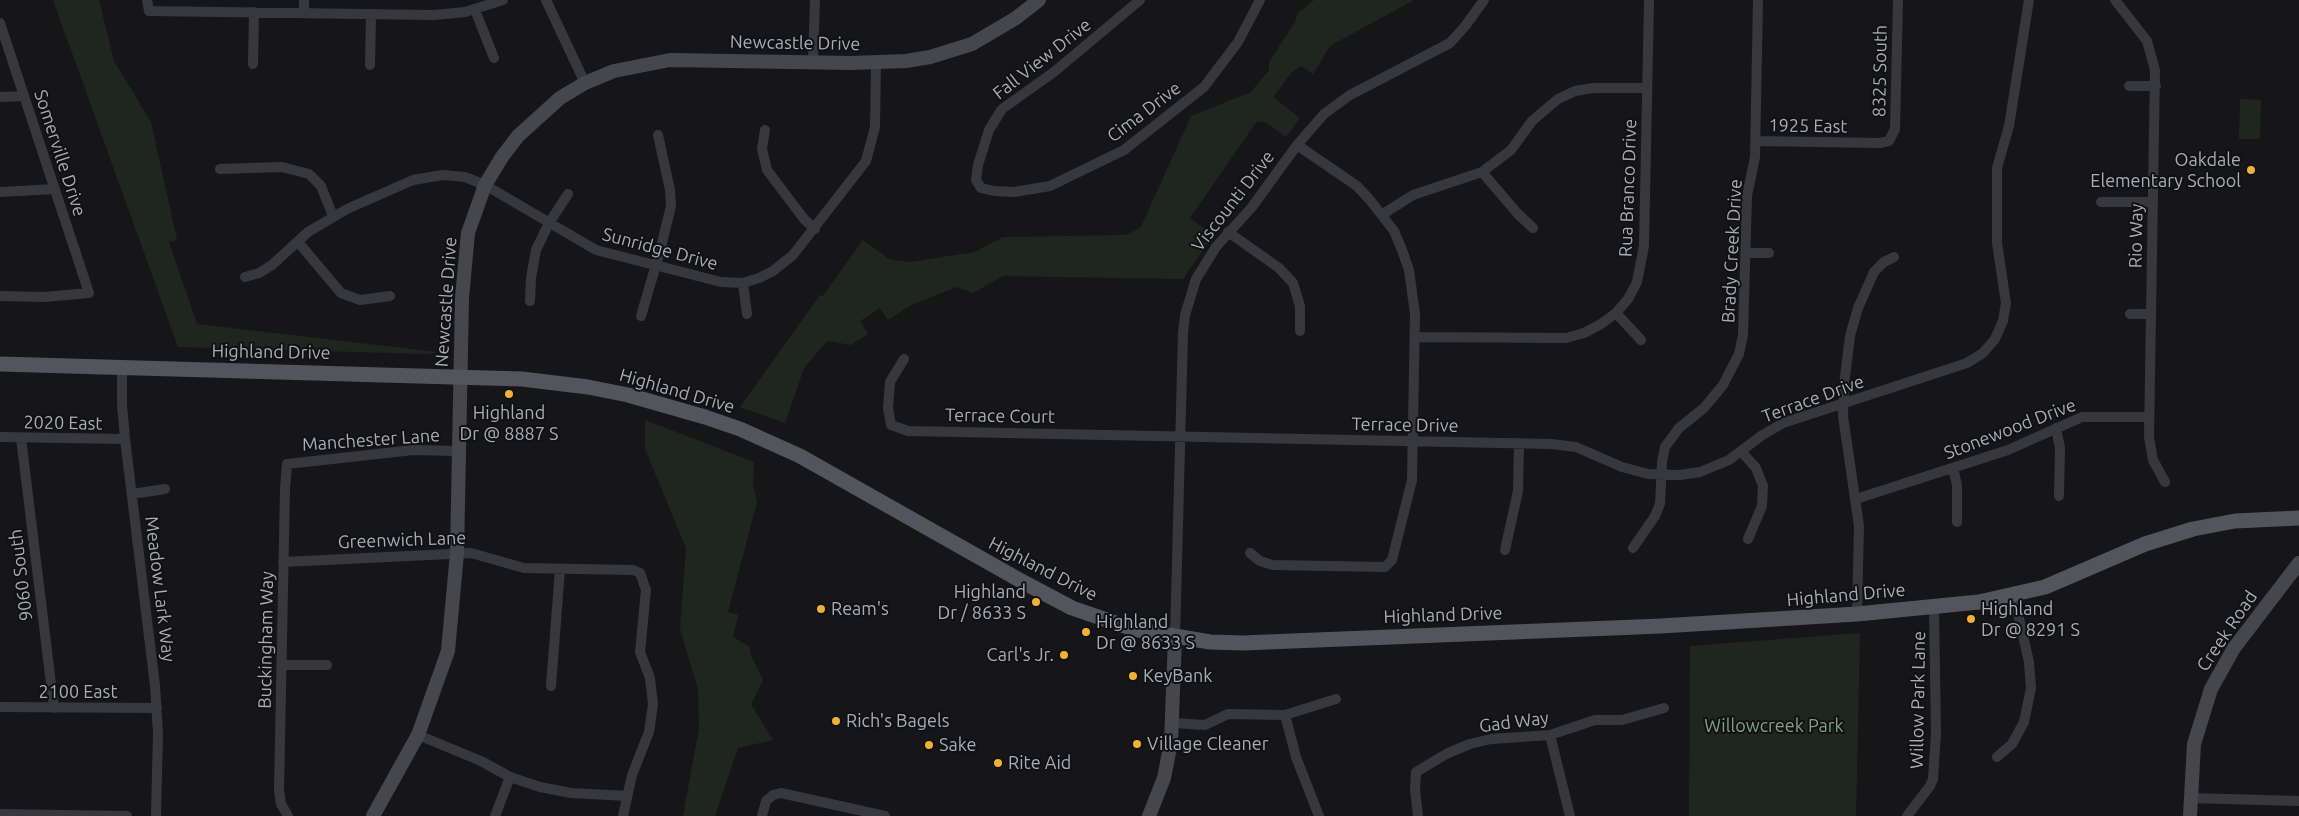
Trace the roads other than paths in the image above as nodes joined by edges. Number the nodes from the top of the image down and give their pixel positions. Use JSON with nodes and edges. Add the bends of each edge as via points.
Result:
{"nodes":[{"id":1,"x":147,"y":0,"type":"edge"},
{"id":2,"x":304,"y":0,"type":"edge"},
{"id":3,"x":503,"y":0,"type":"edge"},
{"id":4,"x":546,"y":0,"type":"edge"},
{"id":5,"x":814,"y":0,"type":"edge"},
{"id":6,"x":1039,"y":0,"type":"edge"},
{"id":7,"x":1140,"y":0,"type":"edge"},
{"id":8,"x":1260,"y":0,"type":"edge"},
{"id":9,"x":1484,"y":0,"type":"edge"},
{"id":10,"x":1649,"y":0,"type":"edge"},
{"id":11,"x":1758,"y":0,"type":"edge"},
{"id":12,"x":1898,"y":0,"type":"edge"},
{"id":13,"x":2029,"y":0,"type":"edge"},
{"id":14,"x":2114,"y":0,"type":"edge"},
{"id":15,"x":475,"y":10,"type":"junction"},
{"id":16,"x":254,"y":12,"type":"junction"},
{"id":17,"x":304,"y":13,"type":"junction"},
{"id":18,"x":371,"y":14,"type":"junction"},
{"id":19,"x":0,"y":23,"type":"edge"},
{"id":20,"x":494,"y":58,"type":"dead end"},
{"id":21,"x":813,"y":61,"type":"junction"},
{"id":22,"x":876,"y":63,"type":"junction"},
{"id":23,"x":252,"y":64,"type":"dead end"},
{"id":24,"x":370,"y":65,"type":"dead end"},
{"id":25,"x":585,"y":83,"type":"junction"},
{"id":26,"x":2129,"y":86,"type":"dead end"},
{"id":27,"x":2156,"y":86,"type":"junction"},
{"id":28,"x":1647,"y":88,"type":"junction"},
{"id":29,"x":24,"y":96,"type":"junction"},
{"id":30,"x":0,"y":97,"type":"edge"},
{"id":31,"x":765,"y":130,"type":"dead end"},
{"id":32,"x":658,"y":135,"type":"dead end"},
{"id":33,"x":1755,"y":141,"type":"junction"},
{"id":34,"x":1889,"y":141,"type":"joint"},
{"id":35,"x":1297,"y":145,"type":"junction"},
{"id":36,"x":220,"y":169,"type":"dead end"},
{"id":37,"x":1482,"y":172,"type":"junction"},
{"id":38,"x":485,"y":184,"type":"junction"},
{"id":39,"x":978,"y":184,"type":"joint"},
{"id":40,"x":55,"y":189,"type":"junction"},
{"id":41,"x":0,"y":192,"type":"edge"},
{"id":42,"x":568,"y":194,"type":"dead end"},
{"id":43,"x":2102,"y":202,"type":"dead end"},
{"id":44,"x":2153,"y":202,"type":"junction"},
{"id":45,"x":1383,"y":214,"type":"junction"},
{"id":46,"x":333,"y":216,"type":"junction"},
{"id":47,"x":549,"y":223,"type":"junction"},
{"id":48,"x":815,"y":228,"type":"junction"},
{"id":49,"x":1533,"y":228,"type":"dead end"},
{"id":50,"x":1228,"y":232,"type":"junction"},
{"id":51,"x":298,"y":242,"type":"junction"},
{"id":52,"x":1746,"y":253,"type":"junction"},
{"id":53,"x":1769,"y":253,"type":"dead end"},
{"id":54,"x":1894,"y":257,"type":"dead end"},
{"id":55,"x":656,"y":267,"type":"junction"},
{"id":56,"x":246,"y":277,"type":"dead end"},
{"id":57,"x":743,"y":283,"type":"junction"},
{"id":58,"x":0,"y":296,"type":"edge"},
{"id":59,"x":390,"y":296,"type":"dead end"},
{"id":60,"x":530,"y":301,"type":"dead end"},
{"id":61,"x":1616,"y":313,"type":"junction"},
{"id":62,"x":747,"y":314,"type":"dead end"},
{"id":63,"x":2130,"y":314,"type":"dead end"},
{"id":64,"x":2151,"y":314,"type":"junction"},
{"id":65,"x":641,"y":316,"type":"dead end"},
{"id":66,"x":1300,"y":331,"type":"dead end"},
{"id":67,"x":1416,"y":337,"type":"junction"},
{"id":68,"x":1641,"y":340,"type":"dead end"},
{"id":69,"x":904,"y":359,"type":"dead end"},
{"id":70,"x":0,"y":364,"type":"edge"},
{"id":71,"x":122,"y":367,"type":"junction"},
{"id":72,"x":460,"y":376,"type":"junction"},
{"id":73,"x":1843,"y":404,"type":"junction"},
{"id":74,"x":2149,"y":417,"type":"junction"},
{"id":75,"x":2056,"y":428,"type":"junction"},
{"id":76,"x":0,"y":437,"type":"edge"},
{"id":77,"x":1180,"y":437,"type":"junction"},
{"id":78,"x":21,"y":438,"type":"junction"},
{"id":79,"x":125,"y":439,"type":"junction"},
{"id":80,"x":1413,"y":441,"type":"junction"},
{"id":81,"x":1519,"y":443,"type":"junction"},
{"id":82,"x":458,"y":451,"type":"junction"},
{"id":83,"x":1741,"y":451,"type":"junction"},
{"id":84,"x":287,"y":464,"type":"joint"},
{"id":85,"x":1953,"y":468,"type":"junction"},
{"id":86,"x":1661,"y":476,"type":"junction"},
{"id":87,"x":2166,"y":482,"type":"dead end"},
{"id":88,"x":165,"y":489,"type":"dead end"},
{"id":89,"x":132,"y":494,"type":"junction"},
{"id":90,"x":2059,"y":496,"type":"dead end"},
{"id":91,"x":1856,"y":499,"type":"junction"},
{"id":92,"x":2299,"y":518,"type":"edge"},
{"id":93,"x":1957,"y":522,"type":"dead end"},
{"id":94,"x":1748,"y":539,"type":"dead end"},
{"id":95,"x":1633,"y":548,"type":"dead end"},
{"id":96,"x":1505,"y":550,"type":"dead end"},
{"id":97,"x":457,"y":553,"type":"junction"},
{"id":98,"x":1250,"y":553,"type":"dead end"},
{"id":99,"x":283,"y":562,"type":"junction"},
{"id":100,"x":2299,"y":563,"type":"edge"},
{"id":101,"x":560,"y":569,"type":"junction"},
{"id":102,"x":2014,"y":596,"type":"junction"},
{"id":103,"x":1934,"y":606,"type":"junction"},
{"id":104,"x":1857,"y":614,"type":"junction"},
{"id":105,"x":1175,"y":638,"type":"junction"},
{"id":106,"x":281,"y":665,"type":"junction"},
{"id":107,"x":327,"y":666,"type":"dead end"},
{"id":108,"x":552,"y":686,"type":"dead end"},
{"id":109,"x":1336,"y":699,"type":"dead end"},
{"id":110,"x":0,"y":707,"type":"edge"},
{"id":111,"x":54,"y":708,"type":"junction"},
{"id":112,"x":157,"y":708,"type":"junction"},
{"id":113,"x":1664,"y":708,"type":"dead end"},
{"id":114,"x":1285,"y":714,"type":"junction"},
{"id":115,"x":1173,"y":724,"type":"junction"},
{"id":116,"x":418,"y":735,"type":"junction"},
{"id":117,"x":1550,"y":735,"type":"junction"},
{"id":118,"x":1997,"y":758,"type":"dead end"},
{"id":119,"x":510,"y":777,"type":"junction"},
{"id":120,"x":627,"y":796,"type":"junction"},
{"id":121,"x":2190,"y":798,"type":"junction"},
{"id":122,"x":2299,"y":801,"type":"edge"},
{"id":123,"x":0,"y":814,"type":"edge"},
{"id":124,"x":127,"y":816,"type":"edge"},
{"id":125,"x":156,"y":816,"type":"edge"},
{"id":126,"x":288,"y":816,"type":"edge"},
{"id":127,"x":373,"y":816,"type":"edge"},
{"id":128,"x":495,"y":816,"type":"edge"},
{"id":129,"x":623,"y":816,"type":"edge"},
{"id":130,"x":762,"y":816,"type":"edge"},
{"id":131,"x":885,"y":816,"type":"edge"},
{"id":132,"x":1149,"y":816,"type":"edge"},
{"id":133,"x":1319,"y":816,"type":"edge"},
{"id":134,"x":1418,"y":816,"type":"edge"},
{"id":135,"x":1570,"y":816,"type":"edge"},
{"id":136,"x":1907,"y":816,"type":"edge"},
{"id":137,"x":2190,"y":816,"type":"edge"}],
"edges":[{"from":1,"to":16,"type":"street","via":[[149,11]]},
{"from":2,"to":17,"type":"street"},
{"from":3,"to":15,"type":"street"},
{"from":4,"to":25,"type":"street"},
{"from":5,"to":21,"type":"street"},
{"from":6,"to":22,"type":"street","name":"Newcastle Drive","via":[[997,31],[966,46],[930,57]]},
{"from":7,"to":39,"type":"street","name":"Fall View Drive","via":[[1054,72],[1002,108],[989,130],[978,165]]},
{"from":8,"to":39,"type":"street","name":"Cima Drive","via":[[1238,42],[1204,87],[1124,150],[1062,180],[1034,189],[994,191]]},
{"from":9,"to":35,"type":"street","name":"Viscounti Drive","via":[[1450,43],[1337,104]]},
{"from":10,"to":28,"type":"street","name":"Rua Branco Drive"},
{"from":11,"to":33,"type":"street","name":"Brady Creek Drive"},
{"from":12,"to":34,"type":"street","name":"8325 South","via":[[1895,129]]},
{"from":13,"to":73,"type":"street","name":"Terrace Drive","via":[[2009,126],[1997,168],[1997,243],[2006,303],[2000,330],[1983,353],[1967,363]]},
{"from":14,"to":27,"type":"street","name":"Rio Way","via":[[2147,41],[2153,57]]},
{"from":15,"to":18,"type":"street","via":[[451,14]]},
{"from":15,"to":20,"type":"street"},
{"from":16,"to":17,"type":"street"},
{"from":16,"to":23,"type":"street"},
{"from":17,"to":18,"type":"street"},
{"from":18,"to":24,"type":"street"},
{"from":19,"to":29,"type":"street","name":"Somerville Drive"},
{"from":21,"to":22,"type":"street","name":"Newcastle Drive"},
{"from":21,"to":25,"type":"street","name":"Newcastle Drive","via":[[670,60],[614,71]]},
{"from":22,"to":48,"type":"street","name":"Sunridge Drive","via":[[875,128],[866,161]]},
{"from":25,"to":38,"type":"street","name":"Newcastle Drive","via":[[560,98],[528,125]]},
{"from":26,"to":27,"type":"street"},
{"from":27,"to":44,"type":"street","name":"Rio Way"},
{"from":28,"to":37,"type":"street","via":[[1592,88],[1558,99],[1532,121],[1511,150]]},
{"from":28,"to":61,"type":"street","name":"Rua Branco Drive","via":[[1642,264],[1632,290]]},
{"from":29,"to":30,"type":"street"},
{"from":29,"to":40,"type":"street","name":"Somerville Drive"},
{"from":31,"to":48,"type":"street","via":[[762,149],[767,170],[804,219]]},
{"from":32,"to":55,"type":"street","via":[[671,198]]},
{"from":33,"to":34,"type":"street","name":"1925 East"},
{"from":33,"to":52,"type":"street","name":"Brady Creek Drive","via":[[1754,166],[1747,196]]},
{"from":35,"to":45,"type":"street","via":[[1356,186]]},
{"from":35,"to":50,"type":"street","name":"Viscounti Drive","via":[[1252,207]]},
{"from":36,"to":46,"type":"street","via":[[282,167],[310,174],[321,186]]},
{"from":37,"to":45,"type":"street","via":[[1413,195]]},
{"from":37,"to":49,"type":"street"},
{"from":38,"to":46,"type":"street","name":"Sunridge Drive","via":[[458,176],[423,177]]},
{"from":38,"to":47,"type":"street","name":"Sunridge Drive"},
{"from":38,"to":72,"type":"street","name":"Newcastle Drive","via":[[467,241]]},
{"from":40,"to":41,"type":"street"},
{"from":40,"to":58,"type":"street","name":"Somerville Drive","via":[[89,293]]},
{"from":42,"to":47,"type":"street"},
{"from":43,"to":44,"type":"street"},
{"from":44,"to":64,"type":"street","name":"Rio Way"},
{"from":45,"to":67,"type":"street","via":[[1394,231],[1408,270]]},
{"from":46,"to":51,"type":"street","name":"Sunridge Drive"},
{"from":47,"to":55,"type":"street","name":"Sunridge Drive","via":[[596,250]]},
{"from":47,"to":60,"type":"street","via":[[533,264]]},
{"from":48,"to":57,"type":"street","name":"Sunridge Drive","via":[[786,262],[759,278]]},
{"from":50,"to":66,"type":"street","via":[[1279,268],[1293,283],[1300,306]]},
{"from":50,"to":77,"type":"street","name":"Viscounti Drive","via":[[1196,279],[1185,314]]},
{"from":51,"to":56,"type":"street","name":"Sunridge Drive","via":[[272,265]]},
{"from":51,"to":59,"type":"street","via":[[340,294],[360,300]]},
{"from":52,"to":53,"type":"street"},
{"from":52,"to":86,"type":"street","name":"Brady Creek Drive","via":[[1745,319],[1739,354],[1715,396],[1671,436],[1665,447]]},
{"from":54,"to":73,"type":"street","via":[[1874,272],[1854,321]]},
{"from":55,"to":57,"type":"street","name":"Sunridge Drive","via":[[705,279]]},
{"from":55,"to":65,"type":"street"},
{"from":57,"to":62,"type":"street"},
{"from":61,"to":67,"type":"street","name":"Rua Branco Drive","via":[[1584,333],[1566,338]]},
{"from":61,"to":68,"type":"street"},
{"from":63,"to":64,"type":"street"},
{"from":64,"to":74,"type":"street","name":"Rio Way"},
{"from":67,"to":80,"type":"street"},
{"from":69,"to":77,"type":"street","name":"Terrace Court","via":[[894,372],[888,391],[891,425],[899,429]]},
{"from":70,"to":71,"type":"main road","name":"Highland Drive"},
{"from":71,"to":72,"type":"main road","name":"Highland Drive"},
{"from":71,"to":79,"type":"street","name":"Meadow Lark Way"},
{"from":72,"to":82,"type":"street","name":"Newcastle Drive"},
{"from":72,"to":105,"type":"main road","name":"Highland Drive","via":[[522,378],[588,387],[667,404],[740,429],[800,456],[1056,601],[1118,625]]},
{"from":73,"to":83,"type":"street","name":"Terrace Drive","via":[[1772,429]]},
{"from":73,"to":91,"type":"street"},
{"from":74,"to":75,"type":"street","name":"Stonewood Drive","via":[[2082,417]]},
{"from":74,"to":87,"type":"street","name":"Rio Way","via":[[2150,451]]},
{"from":75,"to":85,"type":"street","name":"Stonewood Drive","via":[[2015,448]]},
{"from":75,"to":90,"type":"street","via":[[2060,448]]},
{"from":76,"to":78,"type":"street","name":"2020 East"},
{"from":77,"to":80,"type":"street","name":"Terrace Drive"},
{"from":77,"to":105,"type":"street","name":"Viscounti Drive"},
{"from":78,"to":79,"type":"street","name":"2020 East"},
{"from":78,"to":111,"type":"street","name":"9060 South"},
{"from":79,"to":89,"type":"street","name":"Meadow Lark Way"},
{"from":80,"to":81,"type":"street","name":"Terrace Drive"},
{"from":80,"to":98,"type":"street","via":[[1409,493],[1392,560],[1385,567],[1273,565]]},
{"from":81,"to":86,"type":"street","name":"Terrace Drive","via":[[1576,447],[1633,471]]},
{"from":81,"to":96,"type":"street","via":[[1518,491]]},
{"from":82,"to":84,"type":"street","name":"Manchester Lane","via":[[413,450]]},
{"from":82,"to":97,"type":"street","name":"Newcastle Drive"},
{"from":83,"to":86,"type":"street","name":"Terrace Drive","via":[[1722,464],[1700,472]]},
{"from":83,"to":94,"type":"street","via":[[1761,477],[1763,486],[1762,506]]},
{"from":84,"to":99,"type":"street","name":"Buckingham Way"},
{"from":85,"to":91,"type":"street","name":"Stonewood Drive"},
{"from":85,"to":93,"type":"street","via":[[1958,485]]},
{"from":86,"to":95,"type":"street","name":"Brady Creek Drive","via":[[1660,504]]},
{"from":88,"to":89,"type":"street"},
{"from":89,"to":112,"type":"street","name":"Meadow Lark Way"},
{"from":91,"to":104,"type":"street","via":[[1859,526]]},
{"from":92,"to":102,"type":"main road","name":"Highland Drive","via":[[2235,521],[2193,528],[2145,544],[2045,587]]},
{"from":97,"to":99,"type":"street","name":"Greenwich Lane"},
{"from":97,"to":101,"type":"street","name":"Greenwich Lane","via":[[483,555],[524,568]]},
{"from":97,"to":116,"type":"street","name":"Newcastle Drive","via":[[448,651]]},
{"from":99,"to":106,"type":"street","name":"Buckingham Way"},
{"from":100,"to":121,"type":"street","name":"Creek Road","via":[[2234,648],[2211,689],[2194,744]]},
{"from":101,"to":108,"type":"street"},
{"from":101,"to":120,"type":"street","name":"Greenwich Lane","via":[[633,570],[644,578],[646,590],[640,652],[650,678],[653,704],[649,732],[637,759]]},
{"from":102,"to":103,"type":"main road","name":"Highland Drive"},
{"from":102,"to":118,"type":"street","via":[[2029,662],[2031,688],[2024,722],[2012,744]]},
{"from":103,"to":104,"type":"main road","name":"Highland Drive"},
{"from":103,"to":136,"type":"street","name":"Willow Park Lane","via":[[1936,733],[1933,779]]},
{"from":104,"to":105,"type":"main road","name":"Highland Drive","via":[[1242,643]]},
{"from":105,"to":115,"type":"street"},
{"from":106,"to":107,"type":"street"},
{"from":106,"to":126,"type":"street","name":"Buckingham Way","via":[[279,790],[281,804]]},
{"from":109,"to":114,"type":"street"},
{"from":110,"to":111,"type":"street","name":"2100 East"},
{"from":111,"to":112,"type":"street","name":"2100 East"},
{"from":112,"to":125,"type":"street","name":"Meadow Lark Way"},
{"from":113,"to":117,"type":"street","name":"Gad Way","via":[[1622,720],[1595,720]]},
{"from":114,"to":115,"type":"street","via":[[1228,714],[1205,725]]},
{"from":114,"to":133,"type":"street","via":[[1294,751]]},
{"from":115,"to":132,"type":"street","via":[[1168,763]]},
{"from":116,"to":119,"type":"street","via":[[481,761]]},
{"from":116,"to":127,"type":"street","name":"Newcastle Drive"},
{"from":117,"to":134,"type":"street","name":"Gad Way","via":[[1490,739],[1430,762],[1416,772]]},
{"from":117,"to":135,"type":"street"},
{"from":119,"to":120,"type":"street","via":[[557,791]]},
{"from":119,"to":128,"type":"street"},
{"from":120,"to":129,"type":"street"},
{"from":121,"to":122,"type":"street"},
{"from":121,"to":137,"type":"street","name":"Creek Road"},
{"from":123,"to":124,"type":"street"},
{"from":130,"to":131,"type":"street","via":[[766,801],[773,795],[789,793]]}]}
